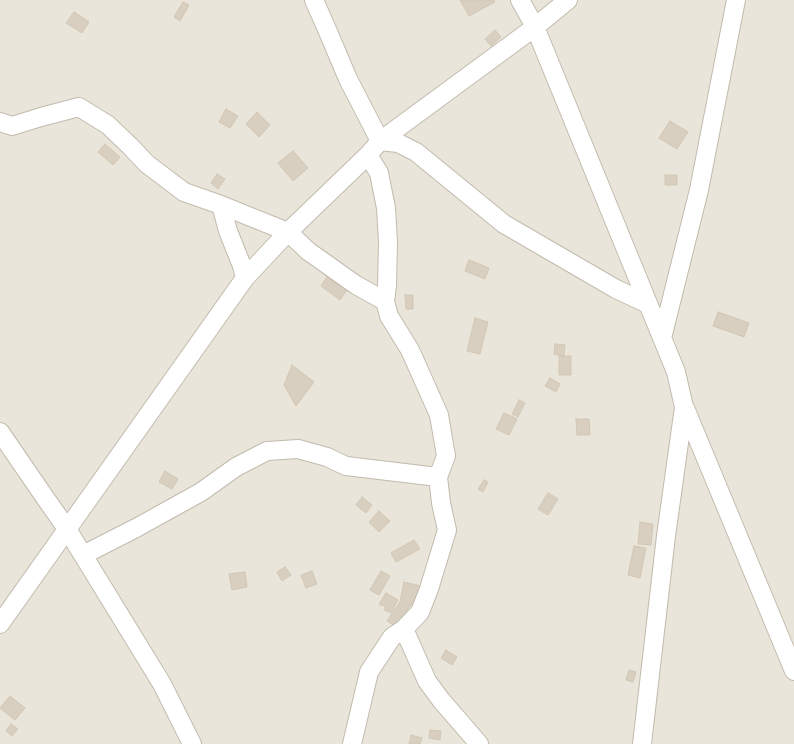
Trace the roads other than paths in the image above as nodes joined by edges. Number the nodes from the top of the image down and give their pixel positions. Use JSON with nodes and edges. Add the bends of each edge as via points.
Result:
{"nodes":[{"id":1,"x":314,"y":0,"type":"edge"},
{"id":2,"x":520,"y":0,"type":"edge"},
{"id":3,"x":568,"y":0,"type":"edge"},
{"id":4,"x":736,"y":0,"type":"edge"},
{"id":5,"x":535,"y":27,"type":"junction"},
{"id":6,"x":0,"y":122,"type":"edge"},
{"id":7,"x":380,"y":141,"type":"junction"},
{"id":8,"x":368,"y":155,"type":"junction"},
{"id":9,"x":221,"y":205,"type":"junction"},
{"id":10,"x":288,"y":232,"type":"junction"},
{"id":11,"x":245,"y":278,"type":"junction"},
{"id":12,"x":385,"y":301,"type":"junction"},
{"id":13,"x":648,"y":304,"type":"junction"},
{"id":14,"x":662,"y":338,"type":"junction"},
{"id":15,"x":684,"y":407,"type":"junction"},
{"id":16,"x":0,"y":432,"type":"edge"},
{"id":17,"x":438,"y":477,"type":"junction"},
{"id":18,"x":67,"y":529,"type":"junction"},
{"id":19,"x":83,"y":555,"type":"junction"},
{"id":20,"x":0,"y":624,"type":"edge"},
{"id":21,"x":404,"y":629,"type":"junction"},
{"id":22,"x":794,"y":671,"type":"edge"},
{"id":23,"x":192,"y":744,"type":"edge"},
{"id":24,"x":352,"y":744,"type":"edge"},
{"id":25,"x":479,"y":744,"type":"edge"},
{"id":26,"x":642,"y":744,"type":"edge"}],
"edges":[{"from":1,"to":7,"type":"street","via":[[348,79]]},
{"from":2,"to":5,"type":"street"},
{"from":3,"to":5,"type":"street"},
{"from":4,"to":14,"type":"street","via":[[698,190]]},
{"from":5,"to":7,"type":"street"},
{"from":5,"to":13,"type":"street"},
{"from":6,"to":9,"type":"street","via":[[12,126],[79,107],[108,125],[147,164],[184,192]]},
{"from":7,"to":8,"type":"street"},
{"from":7,"to":13,"type":"street","via":[[398,143],[416,152],[504,224],[616,289]]},
{"from":8,"to":10,"type":"street"},
{"from":8,"to":12,"type":"street","via":[[379,173],[386,208],[388,242]]},
{"from":9,"to":10,"type":"street"},
{"from":9,"to":11,"type":"street"},
{"from":10,"to":11,"type":"street"},
{"from":10,"to":12,"type":"street","via":[[308,251],[350,281]]},
{"from":11,"to":18,"type":"street"},
{"from":12,"to":17,"type":"street","via":[[389,316],[410,350],[439,415],[446,456]]},
{"from":13,"to":14,"type":"street"},
{"from":14,"to":15,"type":"street","via":[[676,372]]},
{"from":15,"to":22,"type":"street"},
{"from":15,"to":26,"type":"street"},
{"from":16,"to":18,"type":"street"},
{"from":17,"to":19,"type":"street","via":[[346,466],[327,457],[298,449],[268,451],[236,468],[194,496]]},
{"from":17,"to":21,"type":"street","via":[[447,530],[420,612]]},
{"from":18,"to":19,"type":"street"},
{"from":18,"to":20,"type":"street"},
{"from":19,"to":23,"type":"street","via":[[162,684]]},
{"from":21,"to":24,"type":"street","via":[[392,637],[370,672]]},
{"from":21,"to":25,"type":"street","via":[[427,682]]}]}
